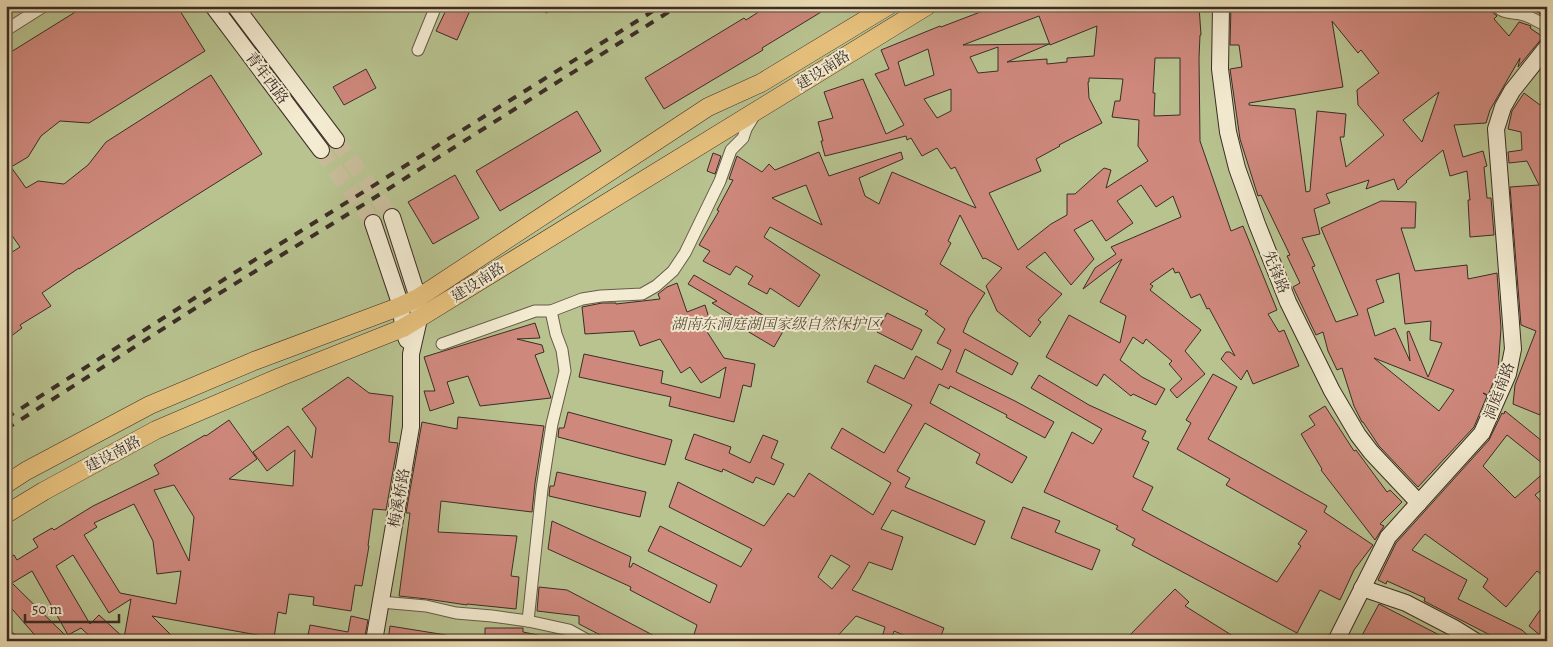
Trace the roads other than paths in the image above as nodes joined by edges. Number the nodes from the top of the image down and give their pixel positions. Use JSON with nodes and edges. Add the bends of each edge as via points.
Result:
{"nodes":[{"id":1,"x":44,"y":6,"type":"edge"},
{"id":2,"x":213,"y":6,"type":"edge"},
{"id":3,"x":235,"y":6,"type":"edge"},
{"id":4,"x":436,"y":6,"type":"edge"},
{"id":5,"x":888,"y":6,"type":"edge"},
{"id":6,"x":928,"y":6,"type":"edge"},
{"id":7,"x":1221,"y":6,"type":"edge"},
{"id":8,"x":1497,"y":6,"type":"edge"},
{"id":9,"x":1547,"y":26,"type":"edge"},
{"id":10,"x":6,"y":30,"type":"edge"},
{"id":11,"x":1547,"y":47,"type":"edge"},
{"id":12,"x":418,"y":50,"type":"dead end"},
{"id":13,"x":757,"y":111,"type":"junction"},
{"id":14,"x":336,"y":140,"type":"tunnel mouth"},
{"id":15,"x":321,"y":150,"type":"tunnel mouth"},
{"id":16,"x":392,"y":217,"type":"tunnel mouth"},
{"id":17,"x":373,"y":223,"type":"tunnel mouth"},
{"id":18,"x":418,"y":298,"type":"junction"},
{"id":19,"x":401,"y":306,"type":"junction"},
{"id":20,"x":551,"y":310,"type":"junction"},
{"id":21,"x":419,"y":319,"type":"junction"},
{"id":22,"x":403,"y":328,"type":"junction"},
{"id":23,"x":442,"y":344,"type":"dead end"},
{"id":24,"x":411,"y":354,"type":"junction"},
{"id":25,"x":6,"y":484,"type":"edge"},
{"id":26,"x":1419,"y":503,"type":"junction"},
{"id":27,"x":6,"y":514,"type":"edge"},
{"id":28,"x":1362,"y":588,"type":"junction"},
{"id":29,"x":381,"y":602,"type":"junction"},
{"id":30,"x":528,"y":621,"type":"junction"},
{"id":31,"x":374,"y":641,"type":"edge"},
{"id":32,"x":589,"y":641,"type":"edge"},
{"id":33,"x":1336,"y":641,"type":"edge"},
{"id":34,"x":1475,"y":641,"type":"edge"}],
"edges":[{"from":1,"to":10,"type":"street"},
{"from":2,"to":15,"type":"main road","name":"青年西路"},
{"from":3,"to":14,"type":"main road","name":"青年西路"},
{"from":4,"to":12,"type":"street"},
{"from":5,"to":18,"type":"main road","name":"建设南路","via":[[761,83],[708,107]]},
{"from":6,"to":13,"type":"main road","name":"建设南路"},
{"from":7,"to":26,"type":"main road","name":"先锋路","via":[[1220,69],[1228,132],[1237,168],[1288,302],[1332,391],[1358,435]]},
{"from":8,"to":9,"type":"street","via":[[1500,10],[1520,14]]},
{"from":11,"to":26,"type":"main road","name":"洞庭南路","via":[[1512,91],[1496,129],[1513,349],[1508,374],[1482,433]]},
{"from":13,"to":20,"type":"street","via":[[743,138],[731,150],[720,181],[673,271],[642,294],[582,299]]},
{"from":13,"to":21,"type":"main road","name":"建设南路"},
{"from":16,"to":18,"type":"main road"},
{"from":17,"to":19,"type":"main road"},
{"from":18,"to":19,"type":"main road","name":"建设南路"},
{"from":18,"to":21,"type":"main road"},
{"from":19,"to":22,"type":"main road"},
{"from":19,"to":25,"type":"main road","name":"建设南路","via":[[254,361],[150,405]]},
{"from":20,"to":23,"type":"street","via":[[535,311]]},
{"from":20,"to":30,"type":"street","via":[[565,371],[552,424],[542,489]]},
{"from":21,"to":22,"type":"main road","name":"建设南路"},
{"from":21,"to":24,"type":"main road"},
{"from":22,"to":24,"type":"main road"},
{"from":22,"to":27,"type":"main road","name":"建设南路","via":[[156,430]]},
{"from":24,"to":29,"type":"main road","name":"梅溪桥路","via":[[411,427]]},
{"from":26,"to":28,"type":"main road","name":"洞庭南路","via":[[1388,537]]},
{"from":28,"to":33,"type":"main road","name":"洞庭南路"},
{"from":28,"to":34,"type":"main road","via":[[1406,603]]},
{"from":29,"to":30,"type":"street"},
{"from":29,"to":31,"type":"main road","name":"梅溪桥路"},
{"from":30,"to":32,"type":"street","via":[[569,630]]}]}
